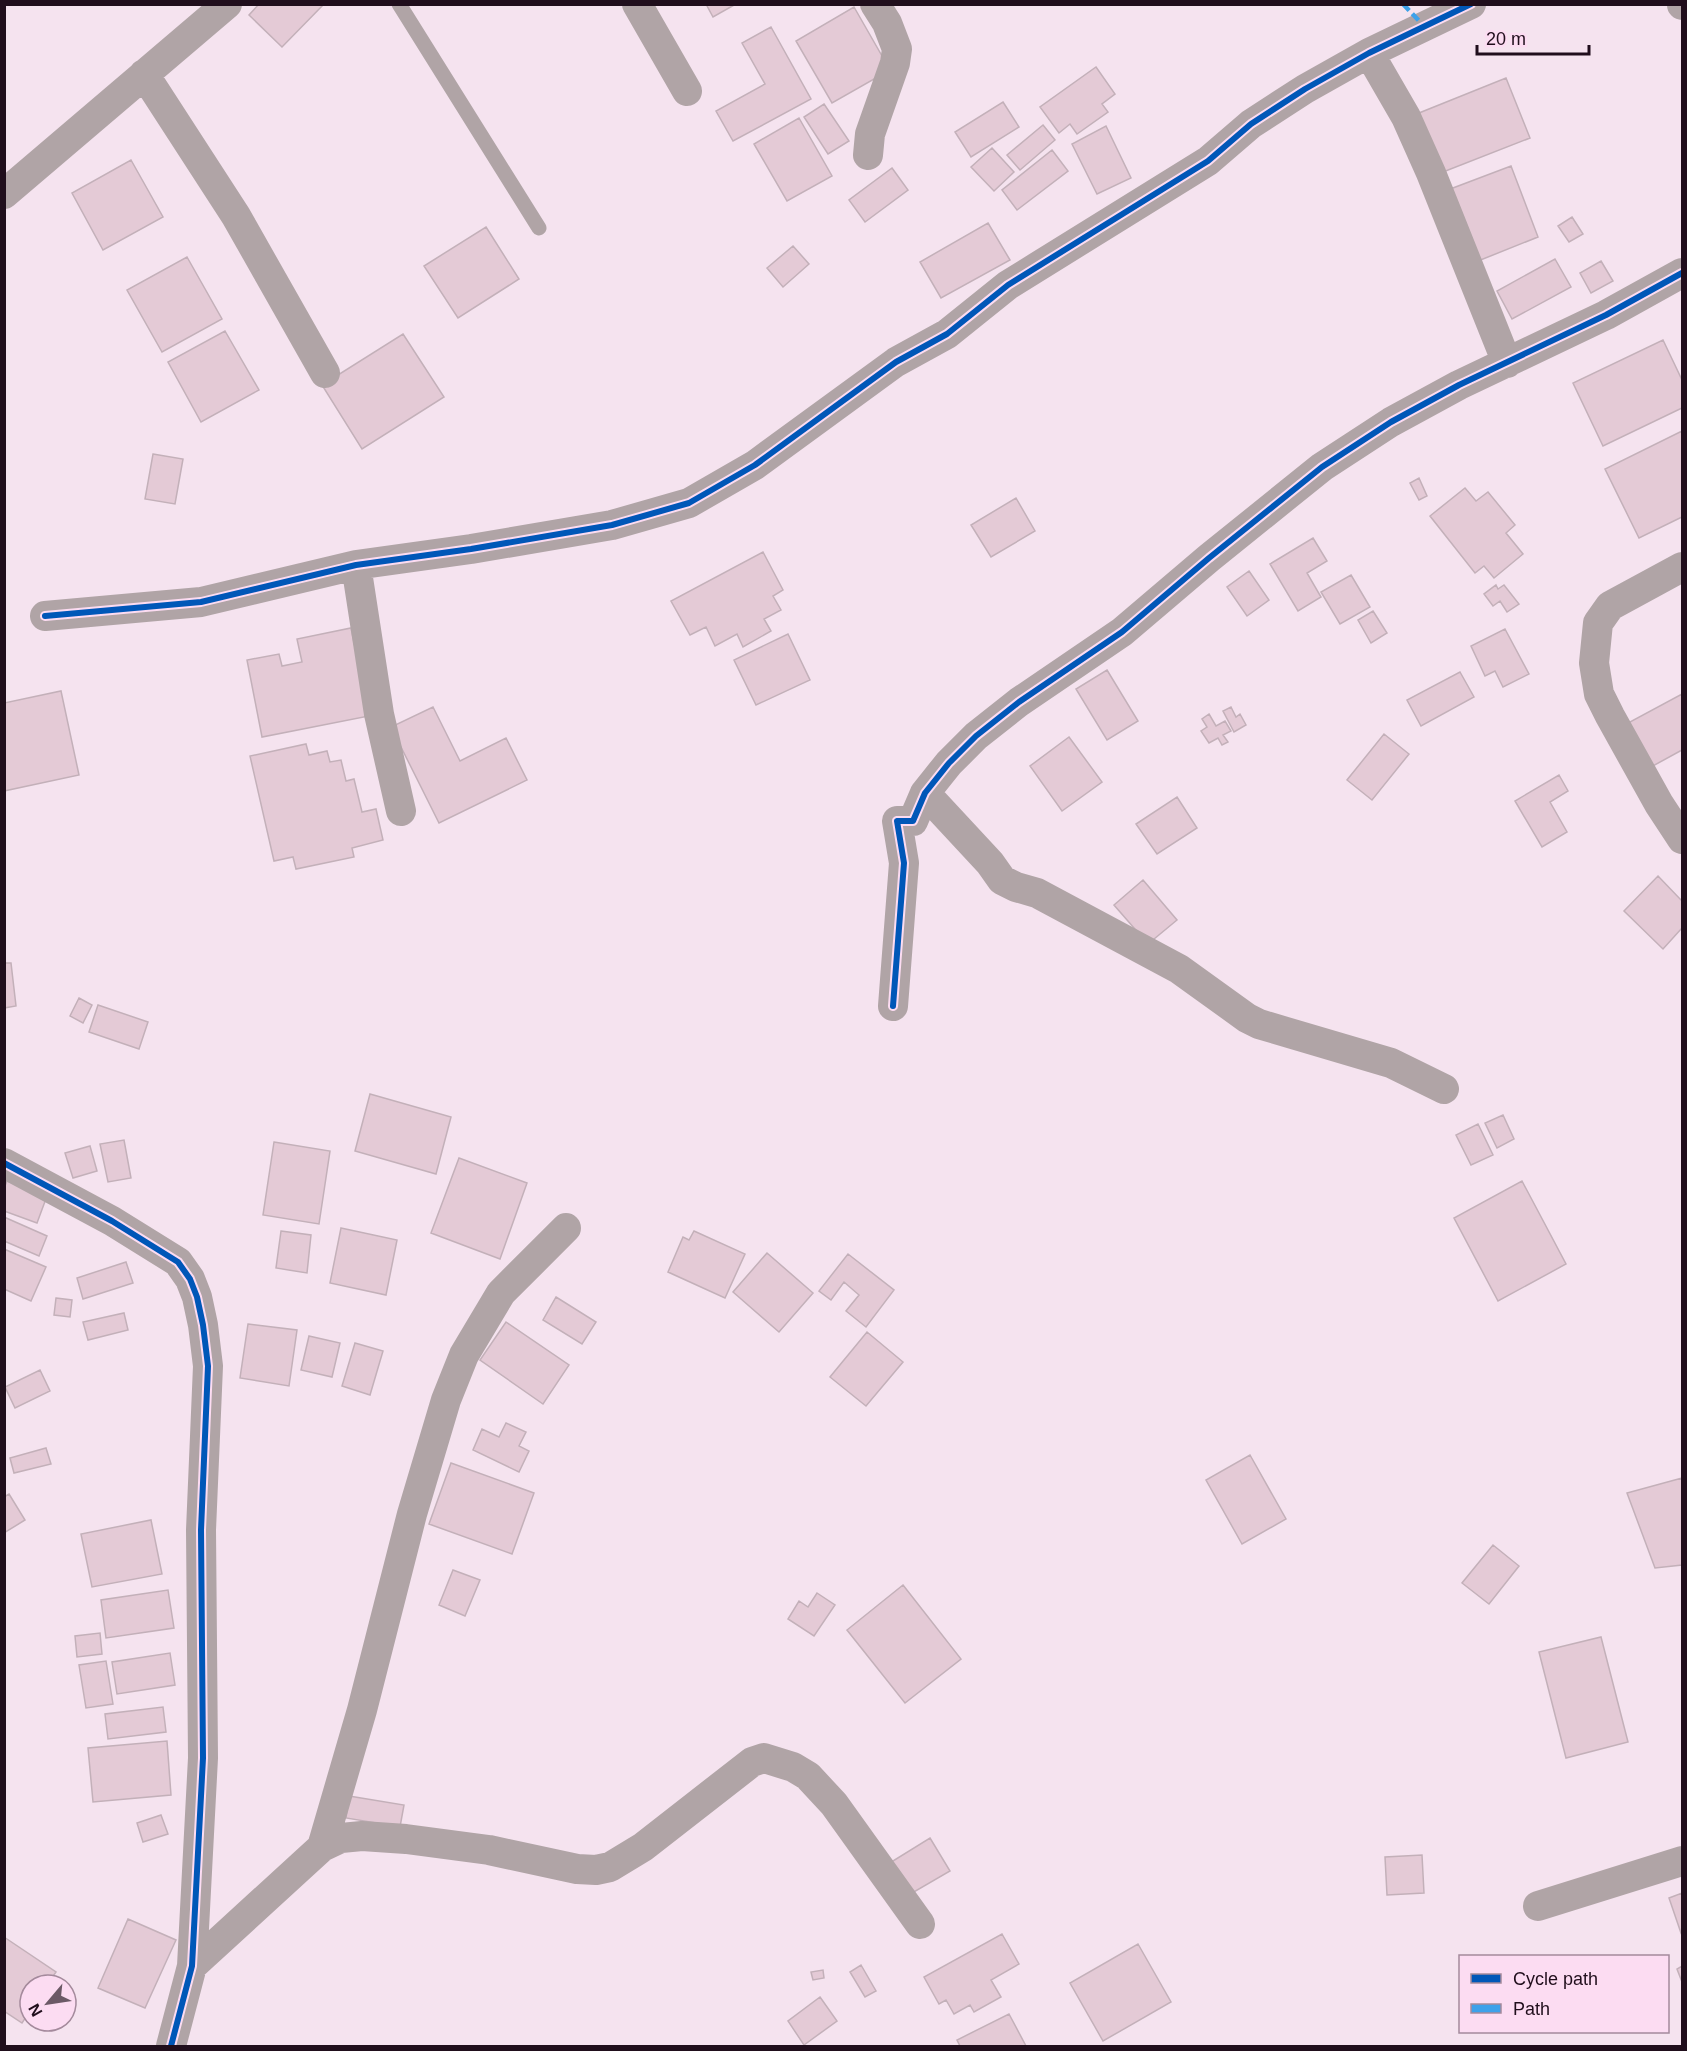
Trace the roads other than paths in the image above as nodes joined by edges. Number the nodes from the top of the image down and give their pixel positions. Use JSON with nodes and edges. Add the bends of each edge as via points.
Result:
{"nodes":[{"id":1,"x":227,"y":4,"type":"edge"},
{"id":2,"x":399,"y":4,"type":"edge"},
{"id":3,"x":637,"y":4,"type":"edge"},
{"id":4,"x":875,"y":4,"type":"edge"},
{"id":5,"x":1471,"y":4,"type":"edge"},
{"id":6,"x":1369,"y":53,"type":"junction"},
{"id":7,"x":144,"y":74,"type":"junction"},
{"id":8,"x":687,"y":91,"type":"dead end"},
{"id":9,"x":868,"y":155,"type":"dead end"},
{"id":10,"x":4,"y":194,"type":"edge"},
{"id":11,"x":539,"y":228,"type":"dead end"},
{"id":12,"x":1683,"y":273,"type":"edge"},
{"id":13,"x":1507,"y":363,"type":"junction"},
{"id":14,"x":325,"y":373,"type":"dead end"},
{"id":15,"x":356,"y":565,"type":"junction"},
{"id":16,"x":1683,"y":567,"type":"edge"},
{"id":17,"x":45,"y":616,"type":"dead end"},
{"id":18,"x":925,"y":793,"type":"junction"},
{"id":19,"x":401,"y":811,"type":"dead end"},
{"id":20,"x":1683,"y":839,"type":"edge"},
{"id":21,"x":893,"y":1006,"type":"dead end"},
{"id":22,"x":1444,"y":1089,"type":"dead end"},
{"id":23,"x":4,"y":1163,"type":"edge"},
{"id":24,"x":566,"y":1228,"type":"dead end"},
{"id":25,"x":322,"y":1847,"type":"junction"},
{"id":26,"x":1683,"y":1861,"type":"edge"},
{"id":27,"x":1538,"y":1906,"type":"dead end"},
{"id":28,"x":920,"y":1924,"type":"dead end"},
{"id":29,"x":192,"y":1966,"type":"junction"},
{"id":30,"x":171,"y":2046,"type":"edge"}],
"edges":[{"from":1,"to":7,"type":"street"},
{"from":2,"to":11,"type":"lane"},
{"from":3,"to":8,"type":"street"},
{"from":4,"to":9,"type":"street","via":[[897,49],[872,126]]},
{"from":5,"to":6,"type":"street"},
{"from":6,"to":13,"type":"street","via":[[1406,117]]},
{"from":6,"to":15,"type":"street","via":[[1251,124],[1208,161],[1008,285],[947,334],[896,362],[755,465],[689,503],[612,525]]},
{"from":7,"to":10,"type":"street"},
{"from":7,"to":14,"type":"street","via":[[236,216]]},
{"from":12,"to":13,"type":"street"},
{"from":13,"to":18,"type":"street","via":[[1391,422],[1322,467],[1122,632],[976,736]]},
{"from":15,"to":17,"type":"street","via":[[201,602]]},
{"from":15,"to":19,"type":"street","via":[[379,714]]},
{"from":16,"to":20,"type":"street","via":[[1610,606],[1598,623],[1594,663],[1599,694],[1610,716]]},
{"from":18,"to":21,"type":"street","via":[[913,821],[897,821],[904,863]]},
{"from":18,"to":22,"type":"street","via":[[1009,884],[1037,894],[1179,969],[1259,1024],[1391,1063]]},
{"from":23,"to":29,"type":"street","via":[[166,1253],[185,1270],[197,1297],[208,1366],[201,1530],[203,1758]]},
{"from":24,"to":25,"type":"street","via":[[501,1293],[464,1356],[446,1400]]},
{"from":25,"to":28,"type":"street","via":[[340,1838],[406,1839],[596,1870],[610,1867],[636,1852],[752,1762],[764,1758],[808,1776],[834,1804]]},
{"from":25,"to":29,"type":"street"},
{"from":26,"to":27,"type":"street"},
{"from":29,"to":30,"type":"street"}]}
